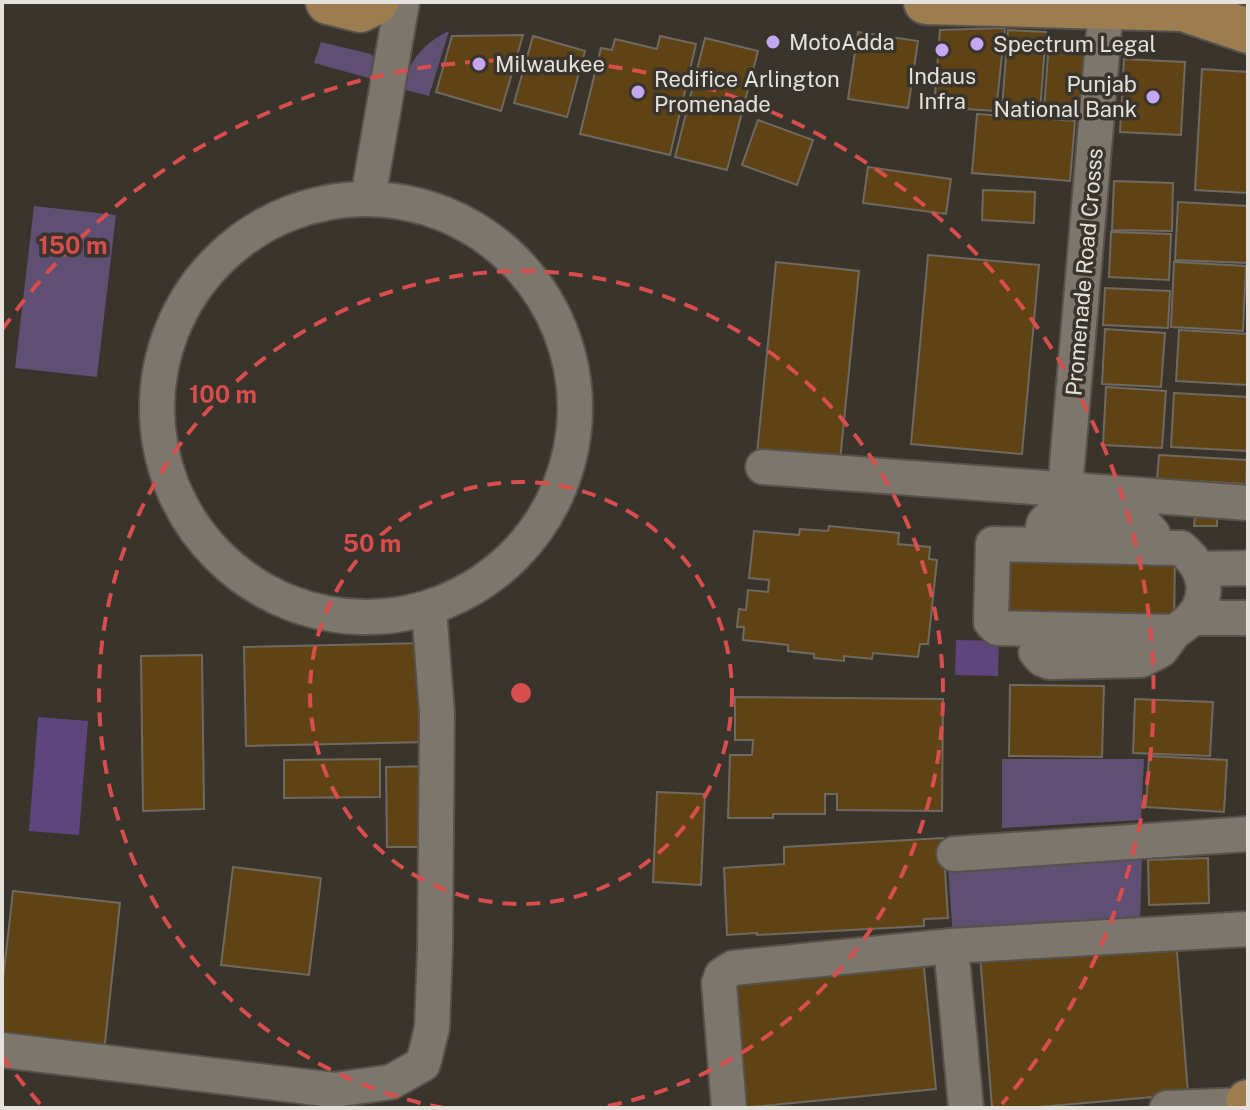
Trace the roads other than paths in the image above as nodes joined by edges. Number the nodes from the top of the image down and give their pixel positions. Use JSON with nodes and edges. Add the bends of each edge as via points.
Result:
{"nodes":[{"id":1,"x":328,"y":2,"type":"edge"},
{"id":2,"x":376,"y":2,"type":"edge"},
{"id":3,"x":402,"y":2,"type":"edge"},
{"id":4,"x":926,"y":2,"type":"edge"},
{"id":5,"x":1197,"y":5,"type":"edge"},
{"id":6,"x":1106,"y":7,"type":"junction"},
{"id":7,"x":1248,"y":31,"type":"edge"},
{"id":8,"x":368,"y":198,"type":"junction"},
{"id":9,"x":763,"y":467,"type":"dead end"},
{"id":10,"x":1065,"y":489,"type":"junction"},
{"id":11,"x":1248,"y":503,"type":"edge"},
{"id":12,"x":1042,"y":532,"type":"dead end"},
{"id":13,"x":1154,"y":548,"type":"junction"},
{"id":14,"x":1248,"y":568,"type":"edge"},
{"id":15,"x":1200,"y":569,"type":"junction"},
{"id":16,"x":429,"y":609,"type":"junction"},
{"id":17,"x":1248,"y":618,"type":"edge"},
{"id":18,"x":1184,"y":625,"type":"junction"},
{"id":19,"x":1036,"y":652,"type":"dead end"},
{"id":20,"x":1248,"y":834,"type":"edge"},
{"id":21,"x":954,"y":854,"type":"dead end"},
{"id":22,"x":1248,"y":929,"type":"edge"},
{"id":23,"x":951,"y":946,"type":"junction"},
{"id":24,"x":2,"y":1050,"type":"edge"},
{"id":25,"x":1248,"y":1105,"type":"edge"},
{"id":26,"x":729,"y":1108,"type":"edge"},
{"id":27,"x":966,"y":1108,"type":"edge"},
{"id":28,"x":1167,"y":1108,"type":"edge"}],
"edges":[{"from":1,"to":2,"type":"main road","via":[[360,10]]},
{"from":3,"to":8,"type":"street"},
{"from":4,"to":6,"type":"main road"},
{"from":5,"to":6,"type":"main road"},
{"from":5,"to":7,"type":"main road"},
{"from":6,"to":10,"type":"street","name":"Promenade Road Crosss"},
{"from":8,"to":16,"type":"street","via":[[453,216],[513,256],[556,315],[577,384],[572,456],[543,523],[494,576]]},
{"from":8,"to":16,"type":"street","via":[[315,204],[253,231],[203,275],[169,333],[155,399],[162,466],[191,527],[237,576],[296,607],[362,619]]},
{"from":9,"to":10,"type":"street"},
{"from":10,"to":11,"type":"street"},
{"from":12,"to":13,"type":"street","via":[[1051,516],[1141,520],[1153,534]]},
{"from":13,"to":15,"type":"street","via":[[1181,548]]},
{"from":13,"to":18,"type":"street","via":[[993,544],[992,624]]},
{"from":14,"to":15,"type":"street"},
{"from":15,"to":18,"type":"street","via":[[1203,596]]},
{"from":16,"to":24,"type":"street","via":[[437,714],[435,948],[432,1028],[423,1064],[391,1082],[334,1090]]},
{"from":17,"to":18,"type":"street"},
{"from":18,"to":19,"type":"street","via":[[1161,650],[1141,660],[1050,662]]},
{"from":20,"to":21,"type":"street"},
{"from":22,"to":23,"type":"street"},
{"from":23,"to":26,"type":"street","via":[[727,971],[719,983]]},
{"from":23,"to":27,"type":"street"},
{"from":25,"to":28,"type":"street"}]}
